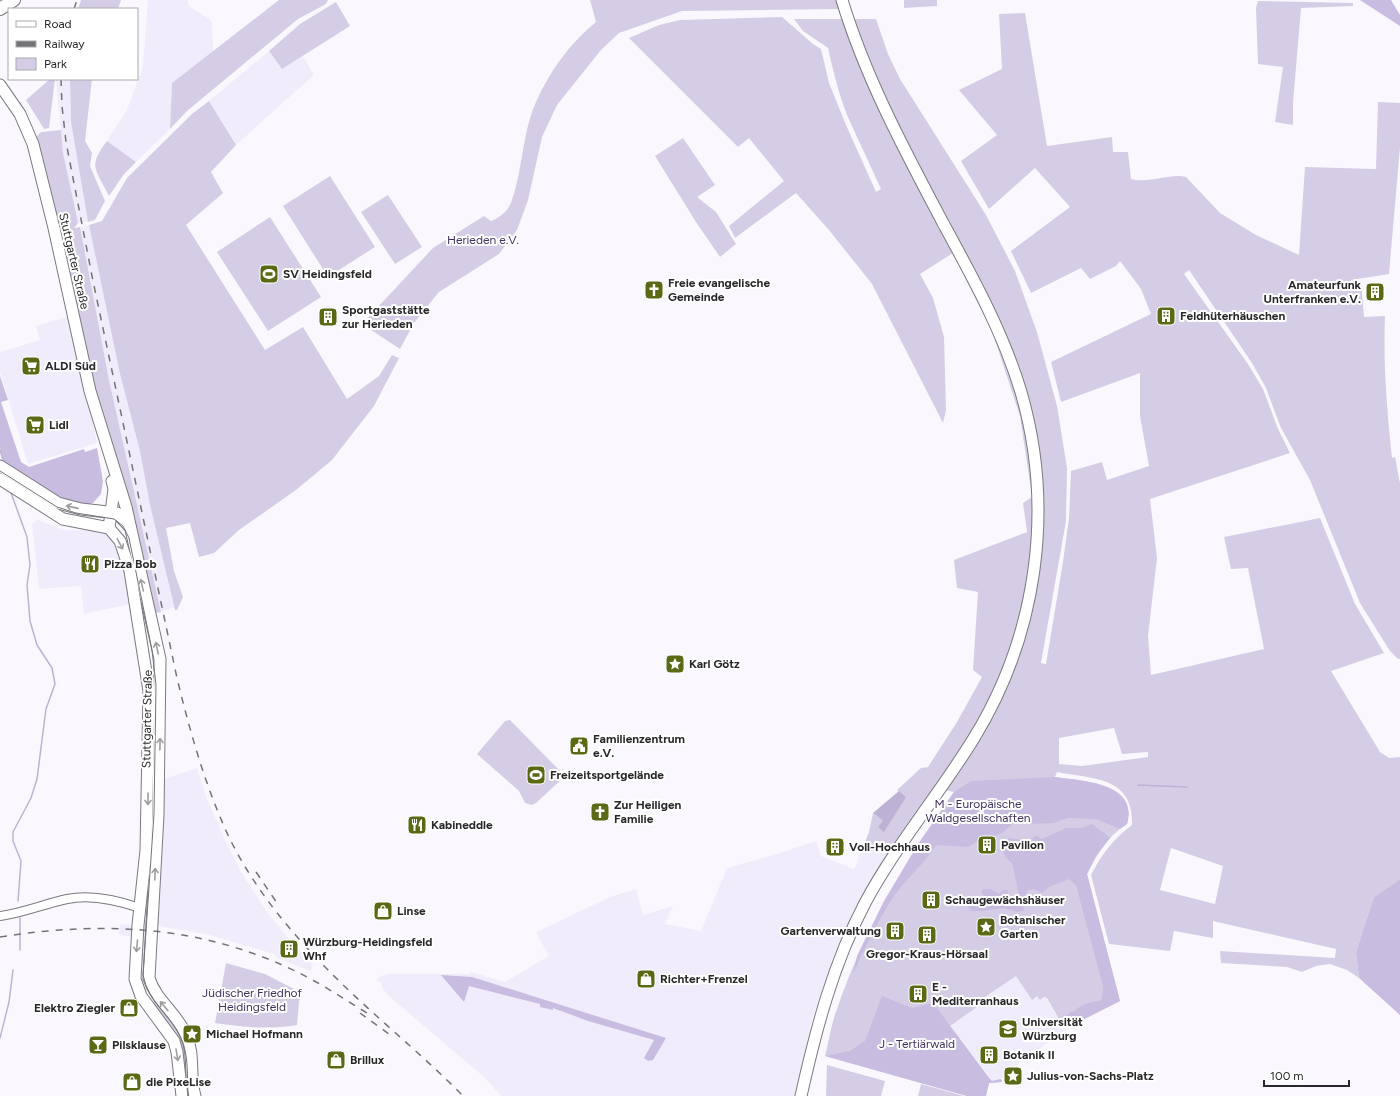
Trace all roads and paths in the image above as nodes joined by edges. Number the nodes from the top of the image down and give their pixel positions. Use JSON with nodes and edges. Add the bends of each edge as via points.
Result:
{"nodes":[{"id":1,"x":14,"y":0,"type":"edge"},
{"id":2,"x":846,"y":2,"type":"edge"},
{"id":3,"x":0,"y":9,"type":"edge"},
{"id":4,"x":0,"y":84,"type":"edge"},
{"id":5,"x":107,"y":451,"type":"junction"},
{"id":6,"x":0,"y":466,"type":"edge"},
{"id":7,"x":0,"y":479,"type":"edge"},
{"id":8,"x":121,"y":494,"type":"junction"},
{"id":9,"x":114,"y":512,"type":"junction"},
{"id":10,"x":109,"y":528,"type":"junction"},
{"id":11,"x":130,"y":528,"type":"junction"},
{"id":12,"x":953,"y":776,"type":"junction"},
{"id":13,"x":140,"y":908,"type":"junction"},
{"id":14,"x":153,"y":913,"type":"junction"},
{"id":15,"x":0,"y":916,"type":"edge"},
{"id":16,"x":182,"y":1096,"type":"edge"},
{"id":17,"x":195,"y":1096,"type":"edge"},
{"id":18,"x":800,"y":1096,"type":"edge"},
{"id":19,"x":807,"y":1096,"type":"edge"}],
"edges":[{"from":1,"to":3,"type":"highway"},
{"from":2,"to":12,"type":"main road","via":[[888,118],[976,282],[997,328],[1021,392],[1034,449],[1038,533],[1028,607],[1001,687]]},
{"from":4,"to":5,"type":"main road","name":"Stuttgarter Straße","via":[[20,114],[33,144],[86,374]]},
{"from":5,"to":8,"type":"main road","name":"Stuttgarter Straße"},
{"from":5,"to":9,"type":"main road","name":"Stuttgarter Straße","via":[[114,489]]},
{"from":9,"to":6,"type":"main road","one_way":true,"via":[[68,507],[58,503]]},
{"from":7,"to":10,"type":"main road","via":[[64,519]]},
{"from":8,"to":9,"type":"main road","name":"Stuttgarter Straße","via":[[121,504]]},
{"from":8,"to":11,"type":"main road","name":"Stuttgarter Straße"},
{"from":9,"to":10,"type":"main road","name":"Stuttgarter Straße"},
{"from":9,"to":11,"type":"main road"},
{"from":10,"to":13,"type":"main road","name":"Stuttgarter Straße","one_way":true,"via":[[120,542],[130,571],[150,691],[146,850]]},
{"from":14,"to":11,"type":"main road","name":"Stuttgarter Straße","one_way":true,"via":[[158,814],[160,665]]},
{"from":12,"to":18,"type":"main road","via":[[883,871],[851,931],[822,1009]]},
{"from":12,"to":19,"type":"main road","via":[[878,892],[856,936],[830,1005]]},
{"from":13,"to":14,"type":"main road"},
{"from":13,"to":15,"type":"street","via":[[111,899],[86,897]]},
{"from":13,"to":16,"type":"main road","name":"Stuttgarter Straße","one_way":true,"via":[[135,966],[139,991],[174,1041]]},
{"from":17,"to":14,"type":"main road","name":"Stuttgarter Straße","one_way":true,"via":[[187,1038],[180,1024],[151,985],[148,970]]}]}
